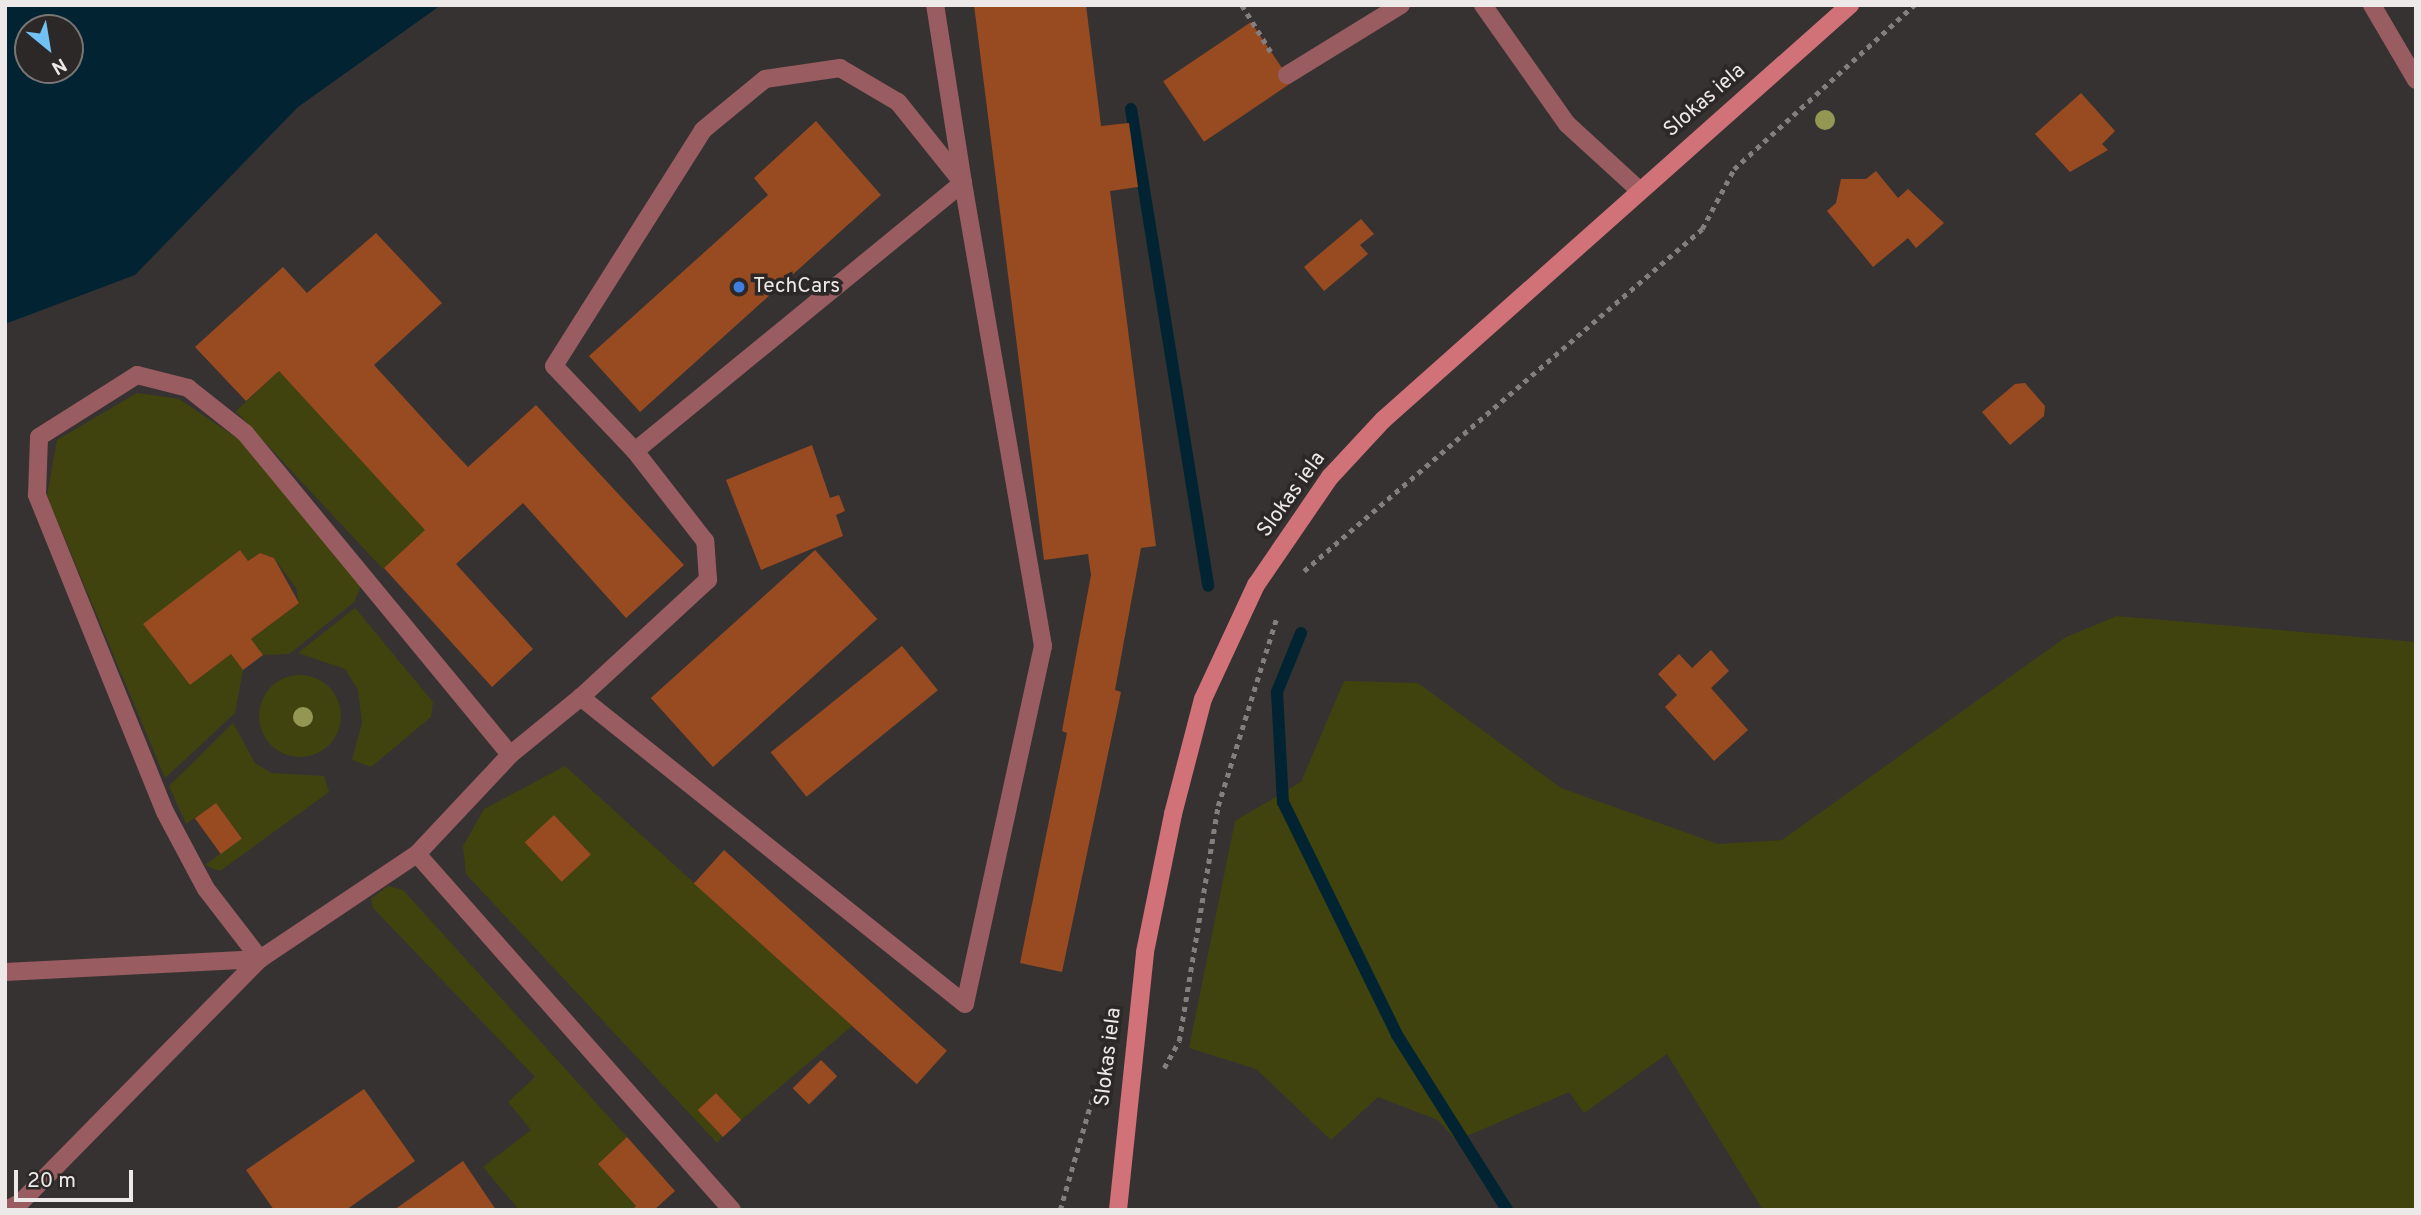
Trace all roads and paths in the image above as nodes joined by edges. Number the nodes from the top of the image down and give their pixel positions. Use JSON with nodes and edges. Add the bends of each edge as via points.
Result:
{"nodes":[{"id":1,"x":935,"y":5,"type":"edge"},
{"id":2,"x":1242,"y":5,"type":"edge"},
{"id":3,"x":1401,"y":5,"type":"edge"},
{"id":4,"x":1483,"y":5,"type":"edge"},
{"id":5,"x":1850,"y":5,"type":"edge"},
{"id":6,"x":1914,"y":5,"type":"edge"},
{"id":7,"x":2372,"y":5,"type":"edge"},
{"id":8,"x":1287,"y":75,"type":"joint"},
{"id":9,"x":2416,"y":80,"type":"edge"},
{"id":10,"x":963,"y":183,"type":"junction"},
{"id":11,"x":1639,"y":190,"type":"junction"},
{"id":12,"x":635,"y":451,"type":"junction"},
{"id":13,"x":1297,"y":577,"type":"dead end"},
{"id":14,"x":1280,"y":606,"type":"dead end"},
{"id":15,"x":581,"y":697,"type":"junction"},
{"id":16,"x":510,"y":755,"type":"junction"},
{"id":17,"x":417,"y":854,"type":"junction"},
{"id":18,"x":260,"y":959,"type":"junction"},
{"id":19,"x":5,"y":972,"type":"edge"},
{"id":20,"x":1161,"y":1074,"type":"dead end"},
{"id":21,"x":1126,"y":1091,"type":"junction"},
{"id":22,"x":6,"y":1210,"type":"edge"},
{"id":23,"x":732,"y":1210,"type":"edge"},
{"id":24,"x":1060,"y":1210,"type":"edge"},
{"id":25,"x":1118,"y":1210,"type":"edge"}],
"edges":[{"from":1,"to":10,"type":"street"},
{"from":2,"to":8,"type":"path"},
{"from":3,"to":8,"type":"street"},
{"from":4,"to":11,"type":"street","via":[[1567,124]]},
{"from":5,"to":11,"type":"main road","name":"Slokas iela"},
{"from":6,"to":13,"type":"path","via":[[1734,169],[1702,229]]},
{"from":7,"to":9,"type":"street"},
{"from":10,"to":12,"type":"street"},
{"from":10,"to":12,"type":"street","via":[[898,102],[840,68],[765,79],[755,87],[703,130],[554,366]]},
{"from":10,"to":15,"type":"street","via":[[1043,646],[965,1004]]},
{"from":11,"to":21,"type":"main road","name":"Slokas iela","via":[[1383,420],[1330,477],[1256,585],[1203,699],[1173,814],[1144,952]]},
{"from":12,"to":15,"type":"street","via":[[705,541],[708,580]]},
{"from":14,"to":20,"type":"path","via":[[1218,806],[1179,1041]]},
{"from":15,"to":16,"type":"street"},
{"from":16,"to":17,"type":"street"},
{"from":16,"to":18,"type":"street","via":[[245,433],[188,388],[137,375],[39,437],[37,495],[165,812],[206,889]]},
{"from":17,"to":18,"type":"street"},
{"from":17,"to":23,"type":"street"},
{"from":18,"to":19,"type":"street"},
{"from":18,"to":22,"type":"street","via":[[20,1203]]},
{"from":21,"to":24,"type":"path","via":[[1095,1089]]},
{"from":21,"to":25,"type":"main road","name":"Slokas iela"}]}
